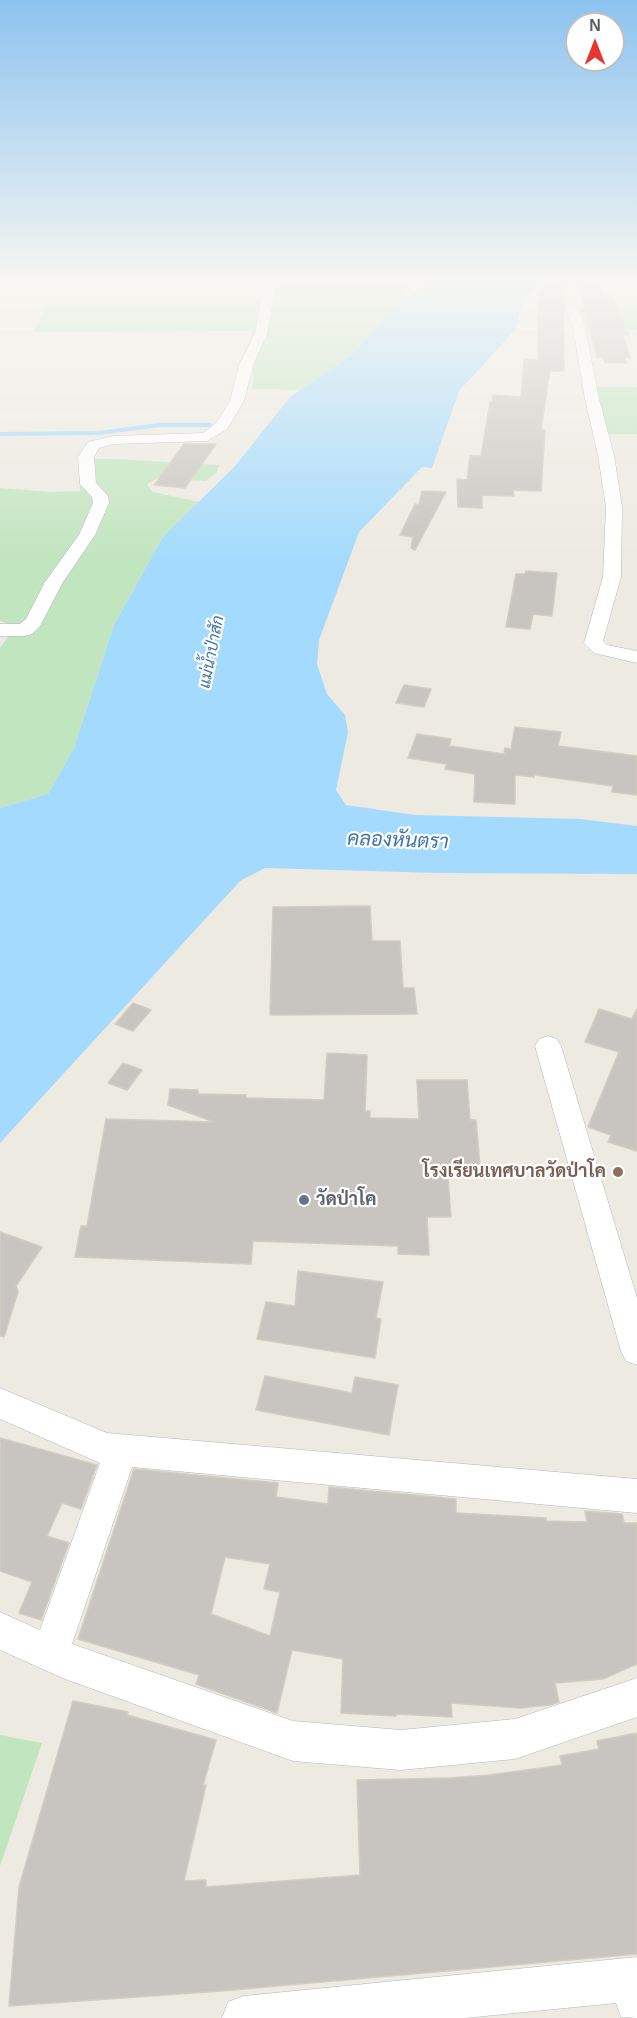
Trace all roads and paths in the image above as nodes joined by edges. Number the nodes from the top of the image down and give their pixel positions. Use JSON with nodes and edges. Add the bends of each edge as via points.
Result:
{"nodes":[{"id":1,"x":244,"y":372,"type":"edge"},
{"id":2,"x":587,"y":372,"type":"edge"},
{"id":3,"x":0,"y":630,"type":"edge"},
{"id":4,"x":637,"y":657,"type":"edge"},
{"id":5,"x":548,"y":1046,"type":"dead end"},
{"id":6,"x":637,"y":1351,"type":"edge"},
{"id":7,"x":0,"y":1403,"type":"edge"},
{"id":8,"x":122,"y":1450,"type":"junction"},
{"id":9,"x":637,"y":1496,"type":"edge"},
{"id":10,"x":0,"y":1631,"type":"edge"},
{"id":11,"x":50,"y":1653,"type":"junction"},
{"id":12,"x":637,"y":1697,"type":"edge"},
{"id":13,"x":636,"y":1987,"type":"edge"},
{"id":14,"x":416,"y":2009,"type":"edge"},
{"id":15,"x":244,"y":2018,"type":"edge"}],
"edges":[{"from":1,"to":3,"type":"street","via":[[237,401],[222,426],[207,436],[113,440],[93,445],[86,457],[87,484],[100,496],[101,503],[87,535],[54,582],[34,622],[25,630]]},
{"from":2,"to":4,"type":"street","via":[[614,507],[612,578],[593,643],[601,649]]},
{"from":5,"to":6,"type":"street"},
{"from":7,"to":8,"type":"street","via":[[105,1449]]},
{"from":8,"to":9,"type":"street"},
{"from":8,"to":11,"type":"street"},
{"from":10,"to":11,"type":"street"},
{"from":11,"to":12,"type":"street","via":[[293,1741],[401,1750],[515,1739]]},
{"from":13,"to":14,"type":"street"},
{"from":14,"to":15,"type":"street"}]}
